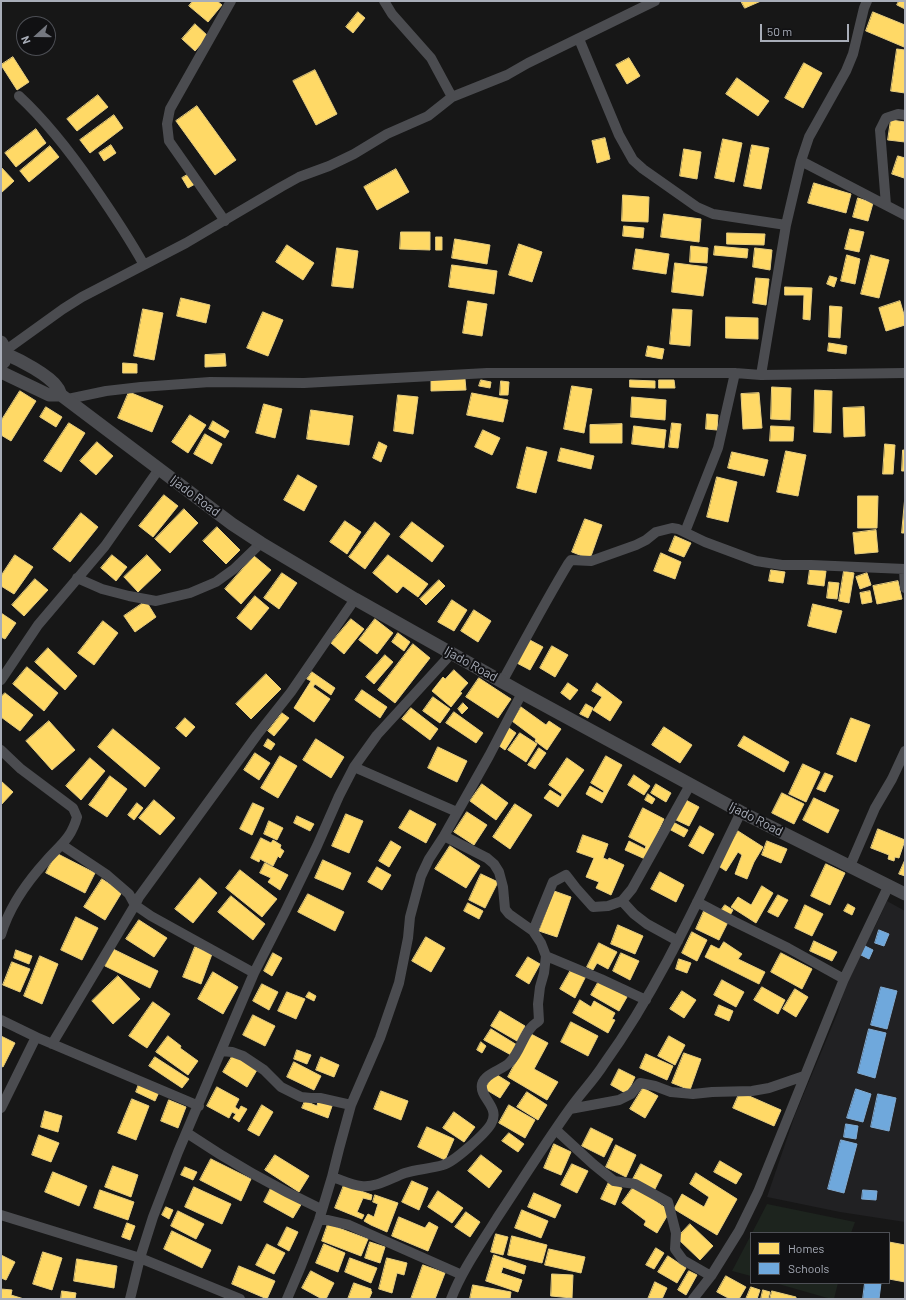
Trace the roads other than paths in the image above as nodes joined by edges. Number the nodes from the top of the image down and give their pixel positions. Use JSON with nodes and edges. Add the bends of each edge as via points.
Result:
{"nodes":[{"id":1,"x":231,"y":1,"type":"edge"},
{"id":2,"x":384,"y":1,"type":"edge"},
{"id":3,"x":655,"y":1,"type":"edge"},
{"id":4,"x":867,"y":1,"type":"edge"},
{"id":5,"x":579,"y":39,"type":"junction"},
{"id":6,"x":19,"y":96,"type":"dead end"},
{"id":7,"x":452,"y":97,"type":"junction"},
{"id":8,"x":905,"y":115,"type":"edge"},
{"id":9,"x":801,"y":161,"type":"junction"},
{"id":10,"x":886,"y":205,"type":"junction"},
{"id":11,"x":905,"y":215,"type":"edge"},
{"id":12,"x":225,"y":221,"type":"junction"},
{"id":13,"x":786,"y":225,"type":"junction"},
{"id":14,"x":144,"y":266,"type":"junction"},
{"id":15,"x":3,"y":362,"type":"edge"},
{"id":16,"x":734,"y":373,"type":"junction"},
{"id":17,"x":905,"y":373,"type":"edge"},
{"id":18,"x":761,"y":375,"type":"junction"},
{"id":19,"x":65,"y":397,"type":"junction"},
{"id":20,"x":159,"y":469,"type":"junction"},
{"id":21,"x":685,"y":532,"type":"junction"},
{"id":22,"x":261,"y":543,"type":"junction"},
{"id":23,"x":904,"y":569,"type":"edge"},
{"id":24,"x":77,"y":578,"type":"junction"},
{"id":25,"x":905,"y":588,"type":"edge"},
{"id":26,"x":355,"y":599,"type":"junction"},
{"id":27,"x":452,"y":653,"type":"junction"},
{"id":28,"x":1,"y":680,"type":"edge"},
{"id":29,"x":502,"y":682,"type":"junction"},
{"id":30,"x":522,"y":693,"type":"junction"},
{"id":31,"x":1,"y":750,"type":"edge"},
{"id":32,"x":905,"y":751,"type":"edge"},
{"id":33,"x":354,"y":767,"type":"junction"},
{"id":34,"x":690,"y":785,"type":"junction"},
{"id":35,"x":458,"y":812,"type":"junction"},
{"id":36,"x":741,"y":812,"type":"junction"},
{"id":37,"x":444,"y":836,"type":"junction"},
{"id":38,"x":62,"y":846,"type":"junction"},
{"id":39,"x":850,"y":866,"type":"junction"},
{"id":40,"x":889,"y":885,"type":"junction"},
{"id":41,"x":905,"y":894,"type":"edge"},
{"id":42,"x":622,"y":901,"type":"junction"},
{"id":43,"x":697,"y":902,"type":"junction"},
{"id":44,"x":135,"y":905,"type":"junction"},
{"id":45,"x":533,"y":931,"type":"junction"},
{"id":46,"x":1,"y":935,"type":"edge"},
{"id":47,"x":678,"y":941,"type":"junction"},
{"id":48,"x":546,"y":956,"type":"junction"},
{"id":49,"x":254,"y":973,"type":"junction"},
{"id":50,"x":844,"y":979,"type":"junction"},
{"id":51,"x":646,"y":1000,"type":"junction"},
{"id":52,"x":1,"y":1020,"type":"edge"},
{"id":53,"x":36,"y":1037,"type":"junction"},
{"id":54,"x":52,"y":1044,"type":"junction"},
{"id":55,"x":221,"y":1051,"type":"junction"},
{"id":56,"x":804,"y":1076,"type":"junction"},
{"id":57,"x":351,"y":1105,"type":"junction"},
{"id":58,"x":199,"y":1106,"type":"junction"},
{"id":59,"x":1,"y":1108,"type":"edge"},
{"id":60,"x":570,"y":1109,"type":"junction"},
{"id":61,"x":556,"y":1130,"type":"junction"},
{"id":62,"x":187,"y":1133,"type":"junction"},
{"id":63,"x":332,"y":1177,"type":"junction"},
{"id":64,"x":322,"y":1209,"type":"junction"},
{"id":65,"x":1,"y":1215,"type":"edge"},
{"id":66,"x":319,"y":1220,"type":"junction"},
{"id":67,"x":140,"y":1258,"type":"junction"},
{"id":68,"x":462,"y":1275,"type":"junction"},
{"id":69,"x":711,"y":1276,"type":"junction"},
{"id":70,"x":130,"y":1299,"type":"edge"},
{"id":71,"x":240,"y":1299,"type":"edge"},
{"id":72,"x":287,"y":1299,"type":"edge"},
{"id":73,"x":451,"y":1299,"type":"edge"},
{"id":74,"x":693,"y":1299,"type":"edge"}],
"edges":[{"from":1,"to":12,"type":"street","via":[[170,108],[166,124],[168,141]]},
{"from":2,"to":7,"type":"street","via":[[392,14],[431,58]]},
{"from":3,"to":5,"type":"street"},
{"from":4,"to":9,"type":"street","via":[[846,71],[809,137]]},
{"from":5,"to":7,"type":"street","via":[[507,75]]},
{"from":5,"to":13,"type":"street","via":[[619,136],[633,160],[643,169],[697,207],[713,214]]},
{"from":6,"to":14,"type":"street","via":[[50,128],[83,171],[128,237]]},
{"from":7,"to":12,"type":"street","via":[[428,116],[387,134],[329,166],[299,177]]},
{"from":8,"to":10,"type":"street","via":[[898,114],[886,118],[880,130]]},
{"from":9,"to":10,"type":"street"},
{"from":9,"to":13,"type":"street"},
{"from":10,"to":11,"type":"street"},
{"from":12,"to":14,"type":"street"},
{"from":13,"to":18,"type":"street"},
{"from":14,"to":15,"type":"street","via":[[63,309]]},
{"from":15,"to":19,"type":"street","name":"Ijado Road","via":[[49,395]]},
{"from":15,"to":19,"type":"street","name":"Ijado Road","via":[[25,363],[44,375]]},
{"from":16,"to":18,"type":"street"},
{"from":16,"to":19,"type":"street","via":[[487,373],[304,383],[210,382],[141,387]]},
{"from":16,"to":21,"type":"street","via":[[718,448]]},
{"from":17,"to":18,"type":"street"},
{"from":19,"to":20,"type":"street","name":"Ijado Road"},
{"from":20,"to":22,"type":"street","name":"Ijado Road"},
{"from":20,"to":24,"type":"street","via":[[105,546]]},
{"from":21,"to":23,"type":"street","via":[[756,561],[782,565]]},
{"from":21,"to":29,"type":"street","via":[[672,528],[664,529],[636,546],[591,561],[571,560],[547,598]]},
{"from":22,"to":24,"type":"street","via":[[216,582],[190,593],[156,601],[102,589]]},
{"from":22,"to":26,"type":"street","name":"Ijado Road"},
{"from":23,"to":25,"type":"street"},
{"from":24,"to":28,"type":"street","via":[[38,625]]},
{"from":26,"to":27,"type":"street","name":"Ijado Road"},
{"from":26,"to":44,"type":"street","via":[[291,692],[146,886]]},
{"from":27,"to":29,"type":"street","name":"Ijado Road"},
{"from":27,"to":33,"type":"street","via":[[377,735]]},
{"from":29,"to":30,"type":"street","name":"Ijado Road"},
{"from":30,"to":34,"type":"street","name":"Ijado Road"},
{"from":30,"to":35,"type":"street"},
{"from":31,"to":38,"type":"street","via":[[21,769],[73,808],[77,817],[75,827]]},
{"from":32,"to":39,"type":"street","via":[[875,808]]},
{"from":33,"to":35,"type":"street"},
{"from":33,"to":49,"type":"street"},
{"from":34,"to":36,"type":"street","name":"Ijado Road"},
{"from":34,"to":42,"type":"street","via":[[632,889]]},
{"from":35,"to":37,"type":"street"},
{"from":36,"to":39,"type":"street","name":"Ijado Road"},
{"from":36,"to":43,"type":"street"},
{"from":37,"to":45,"type":"street","via":[[494,864],[503,887],[505,909]]},
{"from":37,"to":57,"type":"street","via":[[421,876],[410,917],[399,983],[380,1038]]},
{"from":38,"to":44,"type":"street","via":[[107,875],[128,894]]},
{"from":38,"to":46,"type":"street","via":[[46,861],[20,894]]},
{"from":39,"to":40,"type":"street","name":"Ijado Road"},
{"from":40,"to":41,"type":"street","name":"Ijado Road"},
{"from":40,"to":50,"type":"street"},
{"from":42,"to":45,"type":"street","via":[[608,906],[593,907],[566,875],[553,882]]},
{"from":42,"to":47,"type":"street","via":[[647,924]]},
{"from":43,"to":47,"type":"street"},
{"from":43,"to":50,"type":"street","via":[[782,944]]},
{"from":44,"to":49,"type":"street"},
{"from":44,"to":54,"type":"street"},
{"from":45,"to":48,"type":"street"},
{"from":47,"to":51,"type":"street"},
{"from":48,"to":51,"type":"street"},
{"from":48,"to":63,"type":"street","via":[[539,992],[539,1021],[533,1024],[509,1064],[487,1077],[482,1084],[483,1092],[494,1114],[492,1123],[464,1151],[445,1164],[416,1170],[374,1185],[362,1186]]},
{"from":49,"to":55,"type":"street"},
{"from":50,"to":56,"type":"street"},
{"from":51,"to":60,"type":"street","via":[[604,1065]]},
{"from":52,"to":53,"type":"street"},
{"from":53,"to":54,"type":"street"},
{"from":53,"to":59,"type":"street"},
{"from":54,"to":58,"type":"street"},
{"from":55,"to":57,"type":"street","via":[[243,1056],[264,1070],[281,1087],[301,1097],[320,1098]]},
{"from":55,"to":58,"type":"street"},
{"from":56,"to":60,"type":"street","via":[[752,1091],[693,1094],[671,1092],[640,1083],[631,1094],[619,1100]]},
{"from":56,"to":69,"type":"street","via":[[758,1192],[739,1231]]},
{"from":57,"to":63,"type":"street"},
{"from":58,"to":62,"type":"street"},
{"from":60,"to":61,"type":"street"},
{"from":61,"to":68,"type":"street"},
{"from":61,"to":69,"type":"street","via":[[614,1181],[635,1184],[668,1202],[676,1233],[675,1249],[683,1260]]},
{"from":62,"to":64,"type":"street","via":[[247,1171]]},
{"from":62,"to":67,"type":"street","via":[[153,1217]]},
{"from":63,"to":64,"type":"street"},
{"from":64,"to":66,"type":"street"},
{"from":65,"to":67,"type":"street"},
{"from":66,"to":68,"type":"street","via":[[348,1225]]},
{"from":66,"to":72,"type":"street"},
{"from":67,"to":70,"type":"street"},
{"from":67,"to":71,"type":"street"},
{"from":68,"to":73,"type":"street"},
{"from":69,"to":74,"type":"street"}]}
